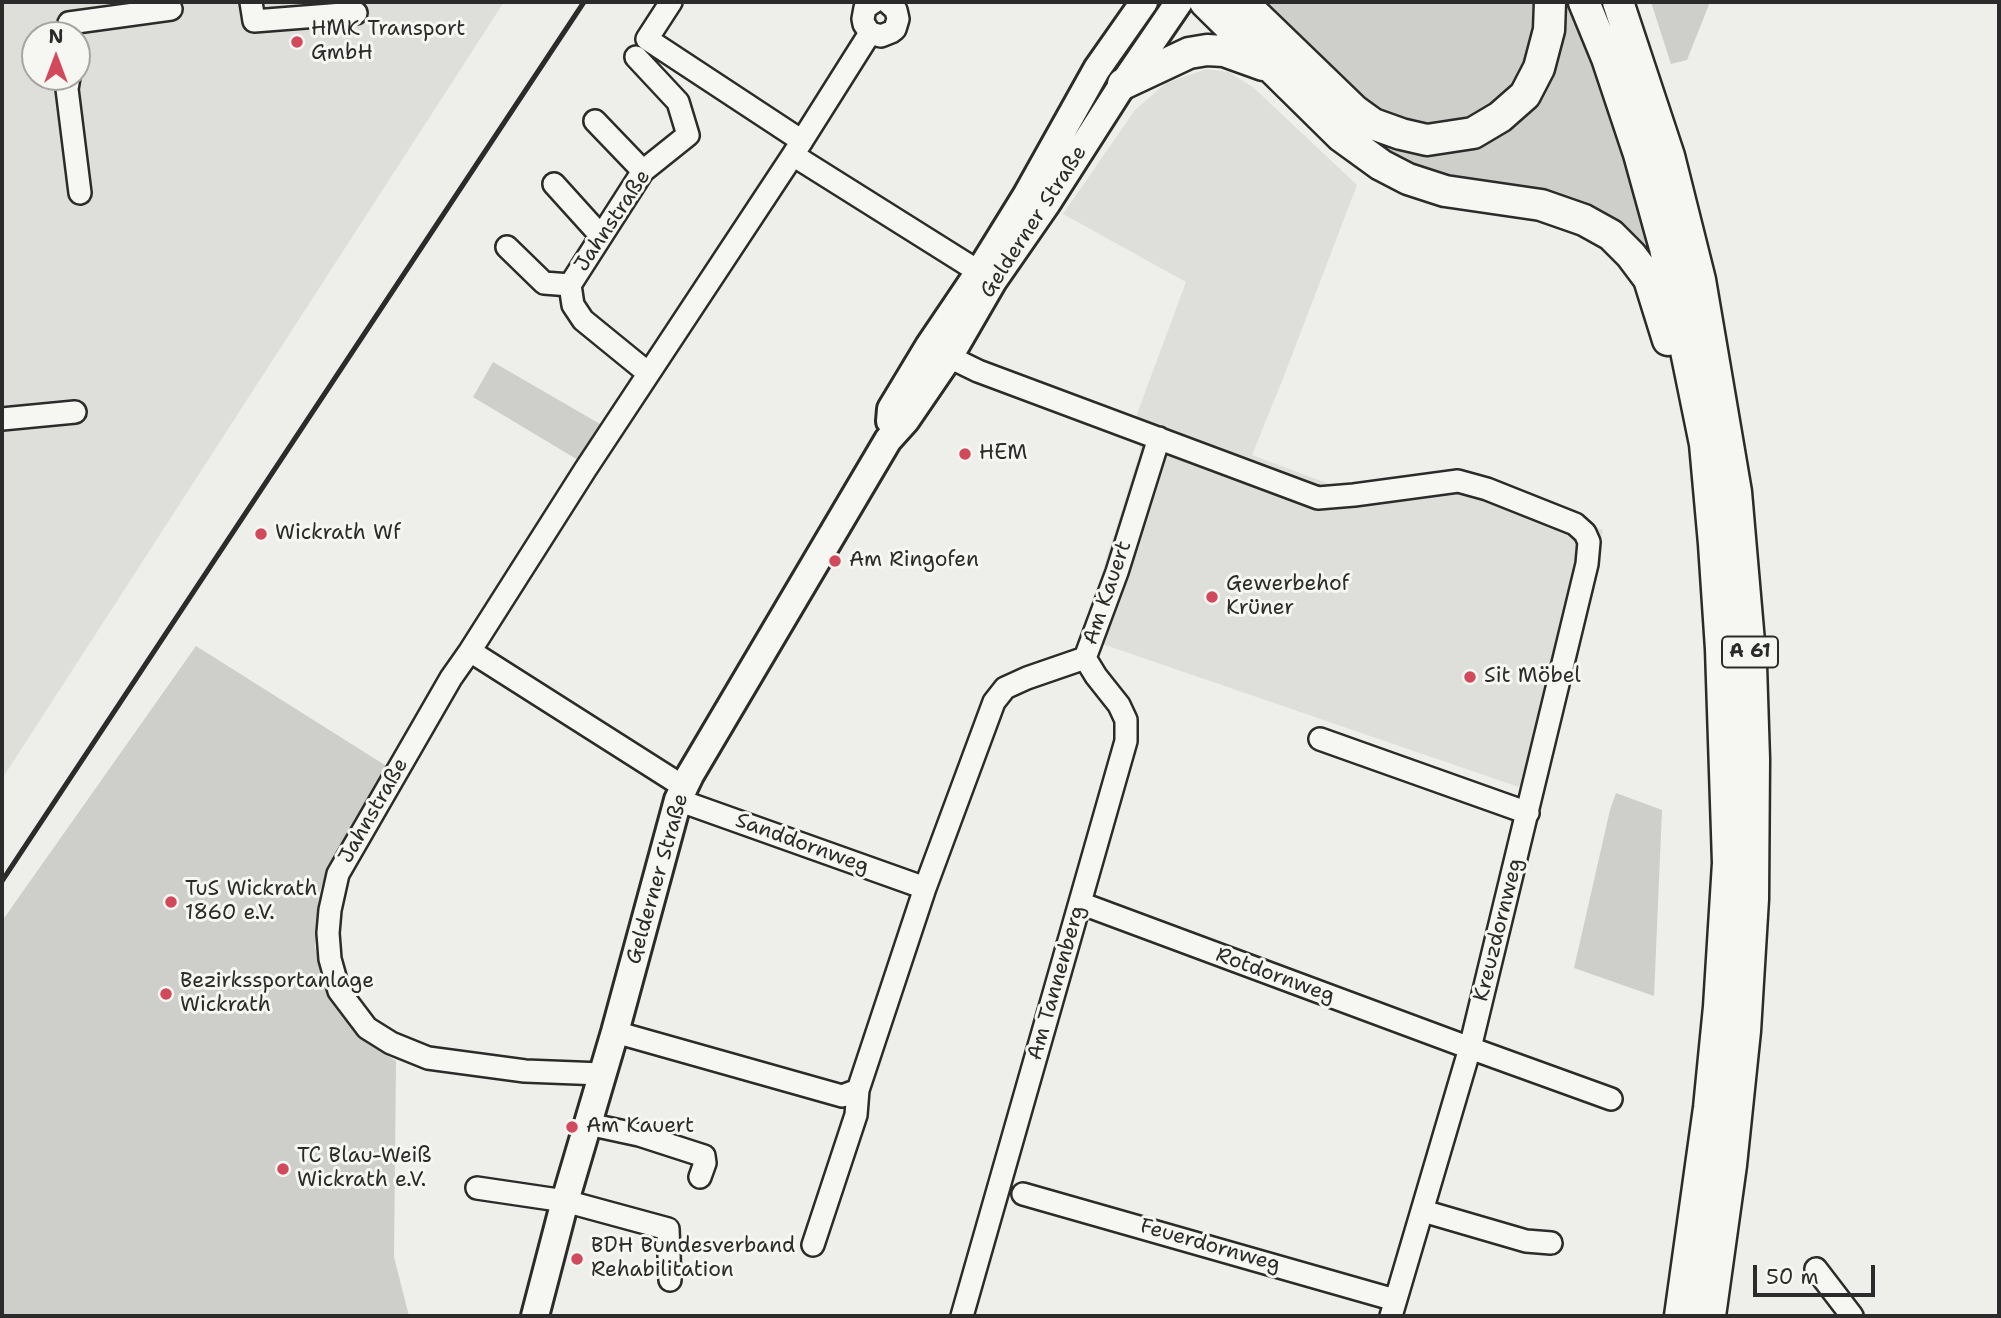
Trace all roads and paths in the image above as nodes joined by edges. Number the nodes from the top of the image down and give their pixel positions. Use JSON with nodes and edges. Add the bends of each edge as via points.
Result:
{"nodes":[{"id":1,"x":251,"y":2,"type":"edge"},
{"id":2,"x":671,"y":2,"type":"edge"},
{"id":3,"x":874,"y":2,"type":"edge"},
{"id":4,"x":887,"y":2,"type":"edge"},
{"id":5,"x":1144,"y":2,"type":"edge"},
{"id":6,"x":1179,"y":2,"type":"edge"},
{"id":7,"x":1205,"y":2,"type":"edge"},
{"id":8,"x":1242,"y":2,"type":"edge"},
{"id":9,"x":1550,"y":2,"type":"edge"},
{"id":10,"x":1584,"y":2,"type":"edge"},
{"id":11,"x":1618,"y":2,"type":"edge"},
{"id":12,"x":171,"y":9,"type":"dead end"},
{"id":13,"x":356,"y":13,"type":"dead end"},
{"id":14,"x":69,"y":20,"type":"edge"},
{"id":15,"x":870,"y":33,"type":"junction"},
{"id":16,"x":636,"y":57,"type":"dead end"},
{"id":17,"x":1275,"y":72,"type":"junction"},
{"id":18,"x":1123,"y":84,"type":"junction"},
{"id":19,"x":67,"y":91,"type":"edge"},
{"id":20,"x":595,"y":121,"type":"dead end"},
{"id":21,"x":798,"y":148,"type":"junction"},
{"id":22,"x":643,"y":171,"type":"junction"},
{"id":23,"x":554,"y":184,"type":"dead end"},
{"id":24,"x":80,"y":193,"type":"dead end"},
{"id":25,"x":601,"y":236,"type":"junction"},
{"id":26,"x":507,"y":247,"type":"dead end"},
{"id":27,"x":986,"y":277,"type":"junction"},
{"id":28,"x":570,"y":285,"type":"junction"},
{"id":29,"x":939,"y":351,"type":"junction"},
{"id":30,"x":648,"y":373,"type":"junction"},
{"id":31,"x":75,"y":412,"type":"dead end"},
{"id":32,"x":2,"y":419,"type":"edge"},
{"id":33,"x":1159,"y":438,"type":"junction"},
{"id":34,"x":1705,"y":444,"type":"junction"},
{"id":35,"x":470,"y":651,"type":"junction"},
{"id":36,"x":1085,"y":658,"type":"junction"},
{"id":37,"x":1320,"y":739,"type":"dead end"},
{"id":38,"x":681,"y":794,"type":"junction"},
{"id":39,"x":1528,"y":813,"type":"junction"},
{"id":40,"x":925,"y":888,"type":"junction"},
{"id":41,"x":1080,"y":903,"type":"junction"},
{"id":42,"x":615,"y":1032,"type":"junction"},
{"id":43,"x":1470,"y":1048,"type":"junction"},
{"id":44,"x":602,"y":1074,"type":"junction"},
{"id":45,"x":858,"y":1090,"type":"junction"},
{"id":46,"x":1611,"y":1098,"type":"dead end"},
{"id":47,"x":588,"y":1124,"type":"junction"},
{"id":48,"x":700,"y":1177,"type":"dead end"},
{"id":49,"x":477,"y":1188,"type":"dead end"},
{"id":50,"x":1023,"y":1194,"type":"dead end"},
{"id":51,"x":565,"y":1201,"type":"junction"},
{"id":52,"x":1423,"y":1211,"type":"junction"},
{"id":53,"x":1551,"y":1242,"type":"dead end"},
{"id":54,"x":813,"y":1245,"type":"dead end"},
{"id":55,"x":1816,"y":1269,"type":"dead end"},
{"id":56,"x":670,"y":1280,"type":"dead end"},
{"id":57,"x":1393,"y":1308,"type":"edge"},
{"id":58,"x":535,"y":1316,"type":"edge"},
{"id":59,"x":962,"y":1316,"type":"edge"},
{"id":60,"x":1680,"y":1316,"type":"edge"},
{"id":61,"x":1710,"y":1316,"type":"edge"},
{"id":62,"x":1852,"y":1316,"type":"edge"}],
"edges":[{"from":1,"to":13,"type":"street","via":[[254,21]]},
{"from":2,"to":21,"type":"street","via":[[647,39]]},
{"from":3,"to":15,"type":"street","name":"Jahnstraße","via":[[865,8],[863,19]]},
{"from":4,"to":15,"type":"street","via":[[898,15],[895,29],[881,36]]},
{"from":5,"to":27,"type":"main road","name":"Gelderner Straße","via":[[1097,69]]},
{"from":6,"to":18,"type":"main road","name":"Gelderner Straße"},
{"from":7,"to":17,"type":"highway"},
{"from":8,"to":9,"type":"highway","via":[[1355,111],[1373,124],[1427,140],[1473,133],[1525,95],[1539,68],[1549,30]]},
{"from":10,"to":34,"type":"highway","number":"A 61","via":[[1607,58],[1658,222]]},
{"from":11,"to":61,"type":"highway","number":"A 61","via":[[1669,156],[1700,280],[1736,492],[1751,665],[1754,899],[1731,1165]]},
{"from":12,"to":14,"type":"street"},
{"from":15,"to":21,"type":"street","name":"Jahnstraße"},
{"from":16,"to":22,"type":"street","name":"Jahnstraße","via":[[678,102],[688,135]]},
{"from":17,"to":18,"type":"highway","via":[[1224,51],[1207,50],[1189,53]]},
{"from":17,"to":34,"type":"highway","via":[[1341,136],[1408,179],[1445,191],[1541,205],[1611,235],[1648,279]]},
{"from":18,"to":27,"type":"main road","name":"Gelderner Straße","via":[[1047,203]]},
{"from":19,"to":24,"type":"street"},
{"from":20,"to":22,"type":"street"},
{"from":21,"to":27,"type":"street"},
{"from":21,"to":30,"type":"street","name":"Jahnstraße"},
{"from":22,"to":25,"type":"street","name":"Jahnstraße"},
{"from":23,"to":25,"type":"street"},
{"from":25,"to":28,"type":"street","name":"Jahnstraße"},
{"from":26,"to":28,"type":"street","via":[[544,283]]},
{"from":27,"to":29,"type":"main road","name":"Gelderner Straße"},
{"from":28,"to":30,"type":"street","name":"Jahnstraße","via":[[573,305],[583,320]]},
{"from":29,"to":33,"type":"street","via":[[978,371]]},
{"from":29,"to":38,"type":"main road","name":"Gelderner Straße","via":[[906,420],[887,440]]},
{"from":30,"to":35,"type":"street","name":"Jahnstraße"},
{"from":31,"to":32,"type":"street"},
{"from":33,"to":36,"type":"street","name":"Am Kauert"},
{"from":33,"to":39,"type":"street","name":"Kreuzdornweg","via":[[1318,498],[1458,481],[1575,524],[1585,533],[1587,565]]},
{"from":34,"to":60,"type":"highway","number":"A 61","via":[[1721,649],[1728,863],[1709,1108]]},
{"from":35,"to":38,"type":"street"},
{"from":35,"to":44,"type":"street","name":"Jahnstraße","via":[[338,874],[328,933],[339,991],[367,1028],[429,1058],[525,1071]]},
{"from":36,"to":40,"type":"street","name":"Am Kauert","via":[[1005,688],[994,702]]},
{"from":36,"to":41,"type":"street","name":"Am Tannenberg","via":[[1119,705],[1126,720],[1126,741]]},
{"from":37,"to":39,"type":"street"},
{"from":38,"to":40,"type":"street","name":"Sanddornweg"},
{"from":38,"to":42,"type":"main road","name":"Gelderner Straße"},
{"from":39,"to":43,"type":"street","name":"Kreuzdornweg"},
{"from":40,"to":45,"type":"street","name":"Am Kauert"},
{"from":41,"to":43,"type":"street","name":"Rotdornweg"},
{"from":41,"to":59,"type":"street","name":"Am Tannenberg"},
{"from":42,"to":44,"type":"main road","name":"Gelderner Straße"},
{"from":42,"to":45,"type":"street","via":[[842,1096]]},
{"from":43,"to":46,"type":"street"},
{"from":43,"to":52,"type":"street","name":"Kreuzdornweg"},
{"from":44,"to":47,"type":"main road","name":"Gelderner Straße"},
{"from":45,"to":54,"type":"street","name":"Am Kauert","via":[[856,1115]]},
{"from":47,"to":48,"type":"street","via":[[704,1156]]},
{"from":47,"to":51,"type":"main road","name":"Gelderner Straße"},
{"from":49,"to":51,"type":"street"},
{"from":50,"to":57,"type":"street","name":"Feuerdornweg"},
{"from":51,"to":56,"type":"street","via":[[668,1229]]},
{"from":51,"to":58,"type":"main road","name":"Gelderner Straße"},
{"from":52,"to":53,"type":"street","via":[[1526,1241]]},
{"from":52,"to":57,"type":"street","name":"Kreuzdornweg"},
{"from":55,"to":62,"type":"street"}]}
